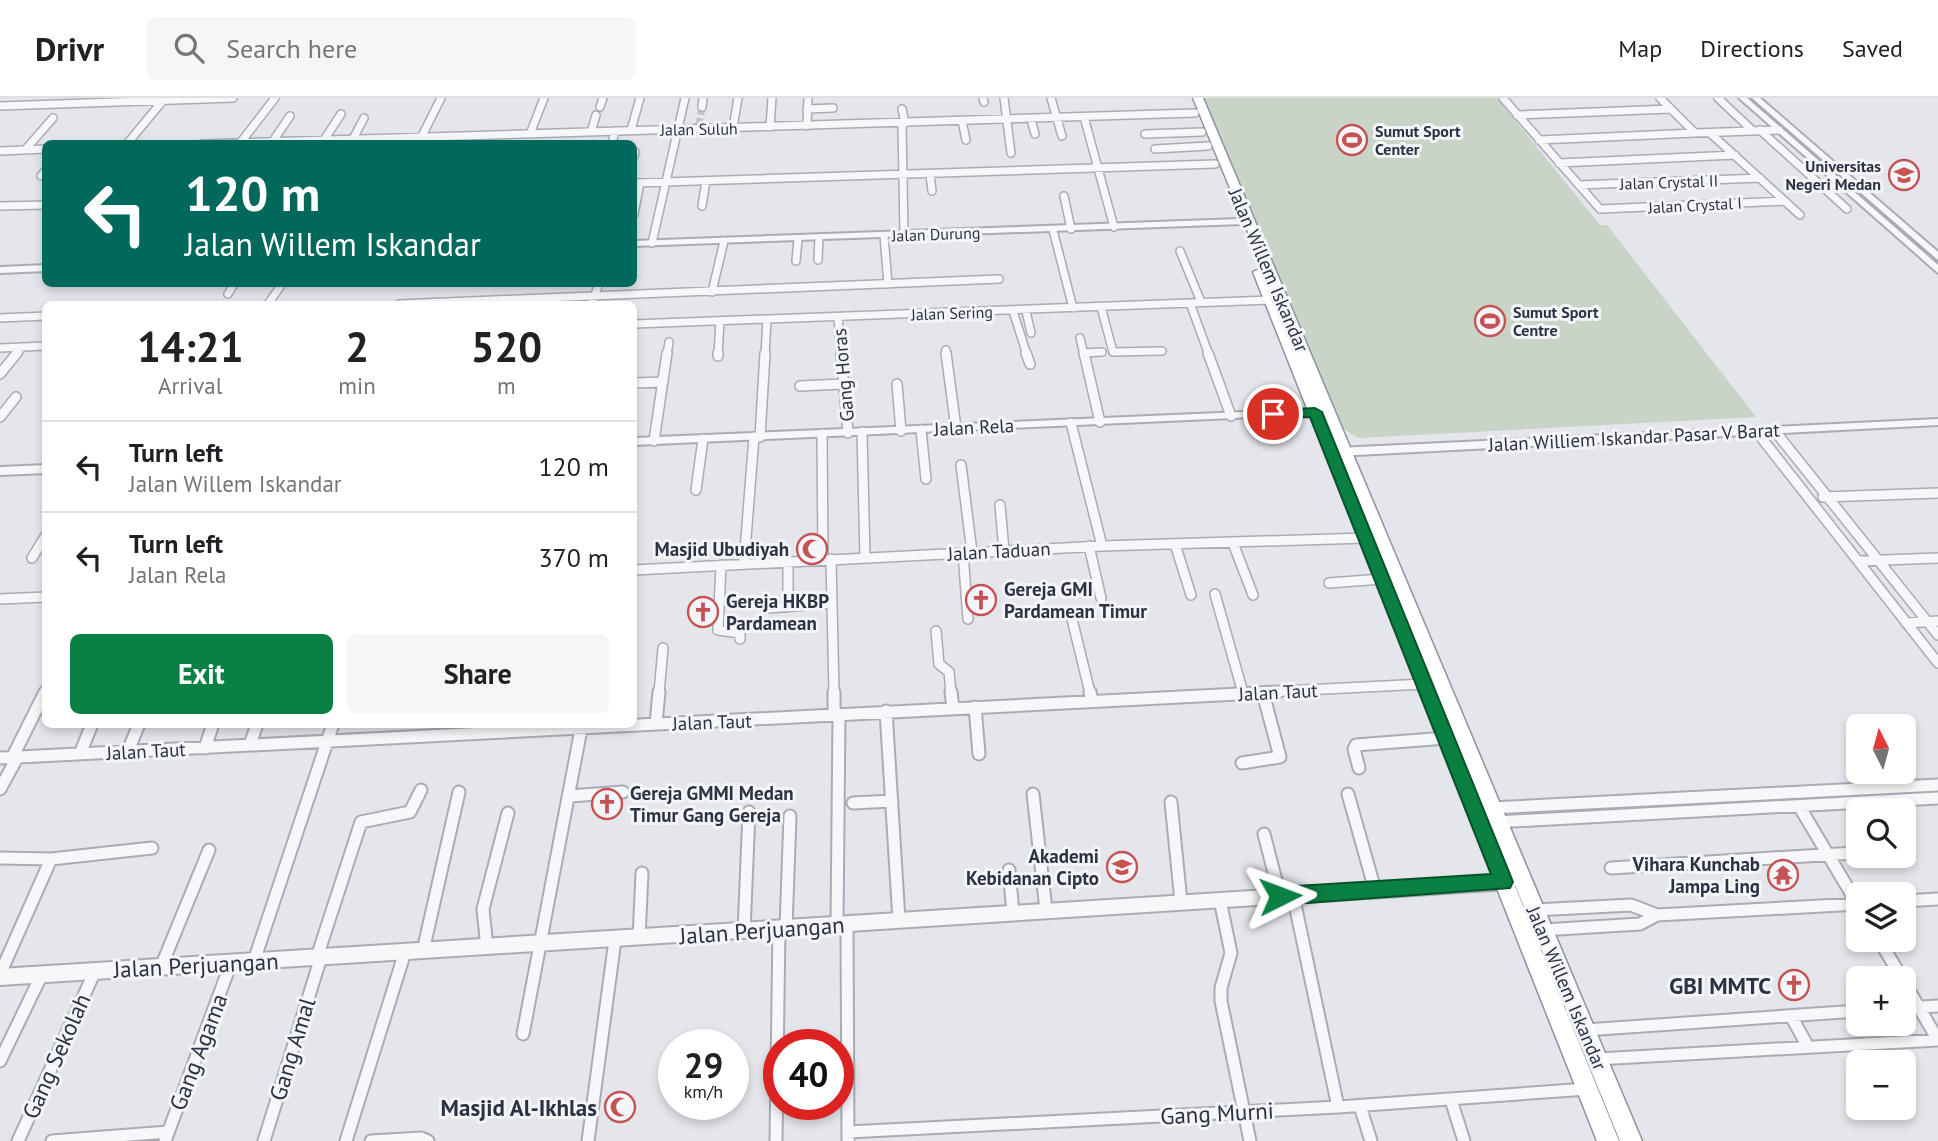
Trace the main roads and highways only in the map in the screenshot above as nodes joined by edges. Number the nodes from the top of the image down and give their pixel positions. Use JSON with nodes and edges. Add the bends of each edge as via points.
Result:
{"nodes":[{"id":1,"x":1189,"y":98,"type":"edge"},
{"id":2,"x":1198,"y":98,"type":"edge"},
{"id":3,"x":1250,"y":237,"type":"junction"},
{"id":4,"x":1338,"y":452,"type":"junction"},
{"id":5,"x":1513,"y":882,"type":"junction"},
{"id":6,"x":1608,"y":1141,"type":"edge"},
{"id":7,"x":1631,"y":1141,"type":"edge"}],
"edges":[{"from":1,"to":3,"type":"highway","name":"Jalan Willem Iskandar","via":[[1239,222]]},
{"from":2,"to":3,"type":"highway","name":"Jalan Willem Iskandar"},
{"from":3,"to":4,"type":"highway","name":"Jalan Willem Iskandar"},
{"from":3,"to":4,"type":"highway","name":"Jalan Willem Iskandar","via":[[1315,412]]},
{"from":4,"to":5,"type":"highway","name":"Jalan Willem Iskandar","via":[[1495,815]]},
{"from":4,"to":5,"type":"highway","name":"Jalan Willem Iskandar","via":[[1365,538],[1477,815]]},
{"from":5,"to":6,"type":"highway","name":"Jalan Willem Iskandar"},
{"from":5,"to":7,"type":"highway","name":"Jalan Willem Iskandar","via":[[1535,910]]}]}
